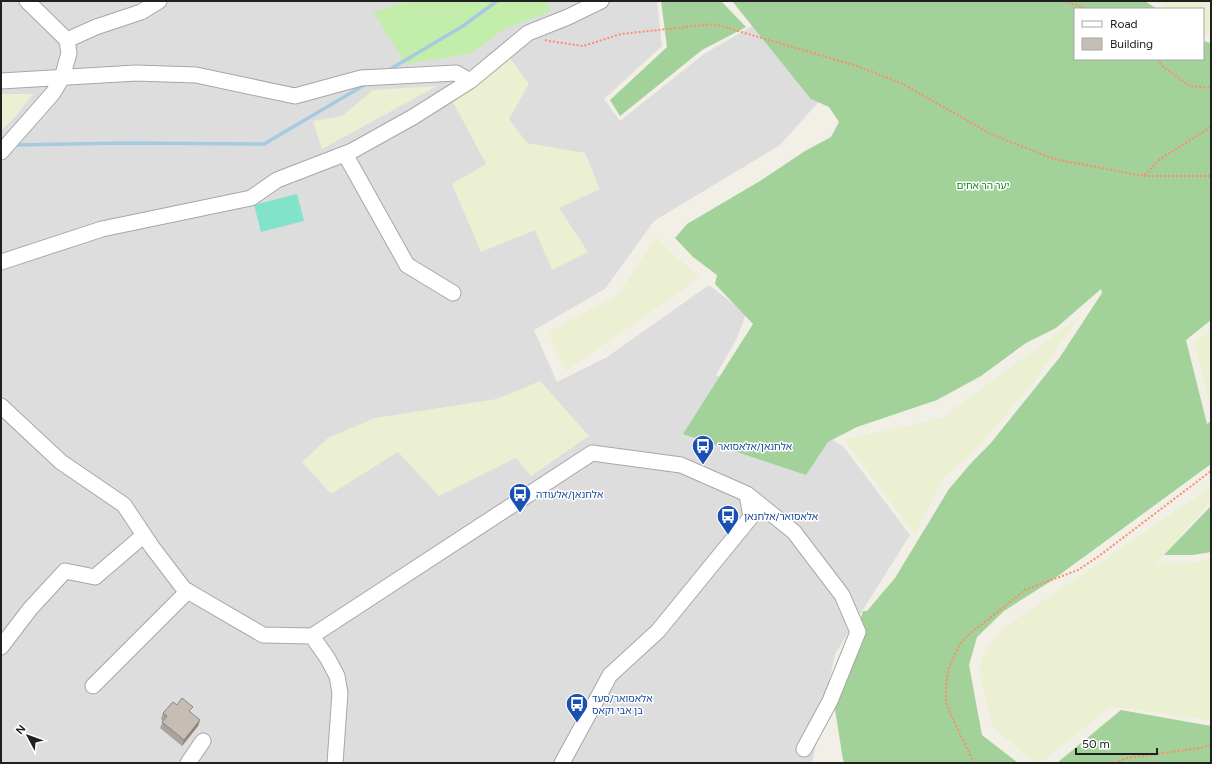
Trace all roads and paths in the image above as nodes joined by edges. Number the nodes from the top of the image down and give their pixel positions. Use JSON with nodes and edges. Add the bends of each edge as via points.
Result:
{"nodes":[{"id":1,"x":27,"y":1,"type":"edge"},
{"id":2,"x":158,"y":1,"type":"edge"},
{"id":3,"x":601,"y":1,"type":"edge"},
{"id":4,"x":1064,"y":1,"type":"edge"},
{"id":5,"x":1085,"y":8,"type":"edge"},
{"id":6,"x":528,"y":33,"type":"junction"},
{"id":7,"x":67,"y":40,"type":"junction"},
{"id":8,"x":1158,"y":60,"type":"edge"},
{"id":9,"x":62,"y":78,"type":"junction"},
{"id":10,"x":1,"y":81,"type":"edge"},
{"id":11,"x":470,"y":81,"type":"junction"},
{"id":12,"x":1211,"y":88,"type":"edge"},
{"id":13,"x":1211,"y":127,"type":"edge"},
{"id":14,"x":1,"y":152,"type":"edge"},
{"id":15,"x":346,"y":154,"type":"junction"},
{"id":16,"x":1144,"y":176,"type":"junction"},
{"id":17,"x":1211,"y":176,"type":"edge"},
{"id":18,"x":1,"y":262,"type":"edge"},
{"id":19,"x":453,"y":293,"type":"dead end"},
{"id":20,"x":1,"y":406,"type":"edge"},
{"id":21,"x":1211,"y":471,"type":"edge"},
{"id":22,"x":747,"y":494,"type":"junction"},
{"id":23,"x":144,"y":535,"type":"junction"},
{"id":24,"x":188,"y":591,"type":"junction"},
{"id":25,"x":312,"y":636,"type":"junction"},
{"id":26,"x":1,"y":647,"type":"edge"},
{"id":27,"x":93,"y":686,"type":"dead end"},
{"id":28,"x":203,"y":741,"type":"dead end"},
{"id":29,"x":1211,"y":745,"type":"edge"},
{"id":30,"x":804,"y":749,"type":"dead end"},
{"id":31,"x":188,"y":763,"type":"edge"},
{"id":32,"x":335,"y":763,"type":"edge"},
{"id":33,"x":562,"y":763,"type":"edge"},
{"id":34,"x":974,"y":763,"type":"edge"},
{"id":35,"x":1116,"y":763,"type":"edge"}],
"edges":[{"from":1,"to":7,"type":"street"},
{"from":2,"to":7,"type":"street","via":[[141,12]]},
{"from":3,"to":6,"type":"street"},
{"from":4,"to":5,"type":"path"},
{"from":6,"to":11,"type":"street"},
{"from":6,"to":16,"type":"path","via":[[549,41],[583,46],[621,34],[714,24],[854,65],[901,83],[991,134],[1054,159]]},
{"from":7,"to":9,"type":"street","via":[[69,53]]},
{"from":8,"to":12,"type":"path","via":[[1161,65],[1190,86]]},
{"from":9,"to":10,"type":"street"},
{"from":9,"to":11,"type":"street","via":[[136,73],[196,75],[295,96],[361,78],[456,73]]},
{"from":9,"to":14,"type":"street","via":[[53,93]]},
{"from":11,"to":15,"type":"street","via":[[413,117]]},
{"from":13,"to":16,"type":"path","via":[[1160,159]]},
{"from":15,"to":18,"type":"street","via":[[277,180],[251,198],[102,229]]},
{"from":15,"to":19,"type":"street","via":[[407,265]]},
{"from":16,"to":17,"type":"path"},
{"from":20,"to":23,"type":"street","via":[[61,462],[124,505]]},
{"from":21,"to":34,"type":"path","via":[[1078,570],[1025,590],[960,644],[949,667],[946,701]]},
{"from":22,"to":25,"type":"street","via":[[681,465],[592,454]]},
{"from":22,"to":30,"type":"street","via":[[794,532],[842,595],[858,632],[830,701]]},
{"from":22,"to":33,"type":"street","via":[[751,517],[658,631],[610,675]]},
{"from":23,"to":24,"type":"street"},
{"from":23,"to":26,"type":"street","via":[[95,577],[65,571],[30,609]]},
{"from":24,"to":25,"type":"street","via":[[263,635]]},
{"from":24,"to":27,"type":"street"},
{"from":25,"to":32,"type":"street","via":[[337,676],[340,693]]},
{"from":28,"to":31,"type":"street"},
{"from":29,"to":35,"type":"path","via":[[1127,758]]}]}
